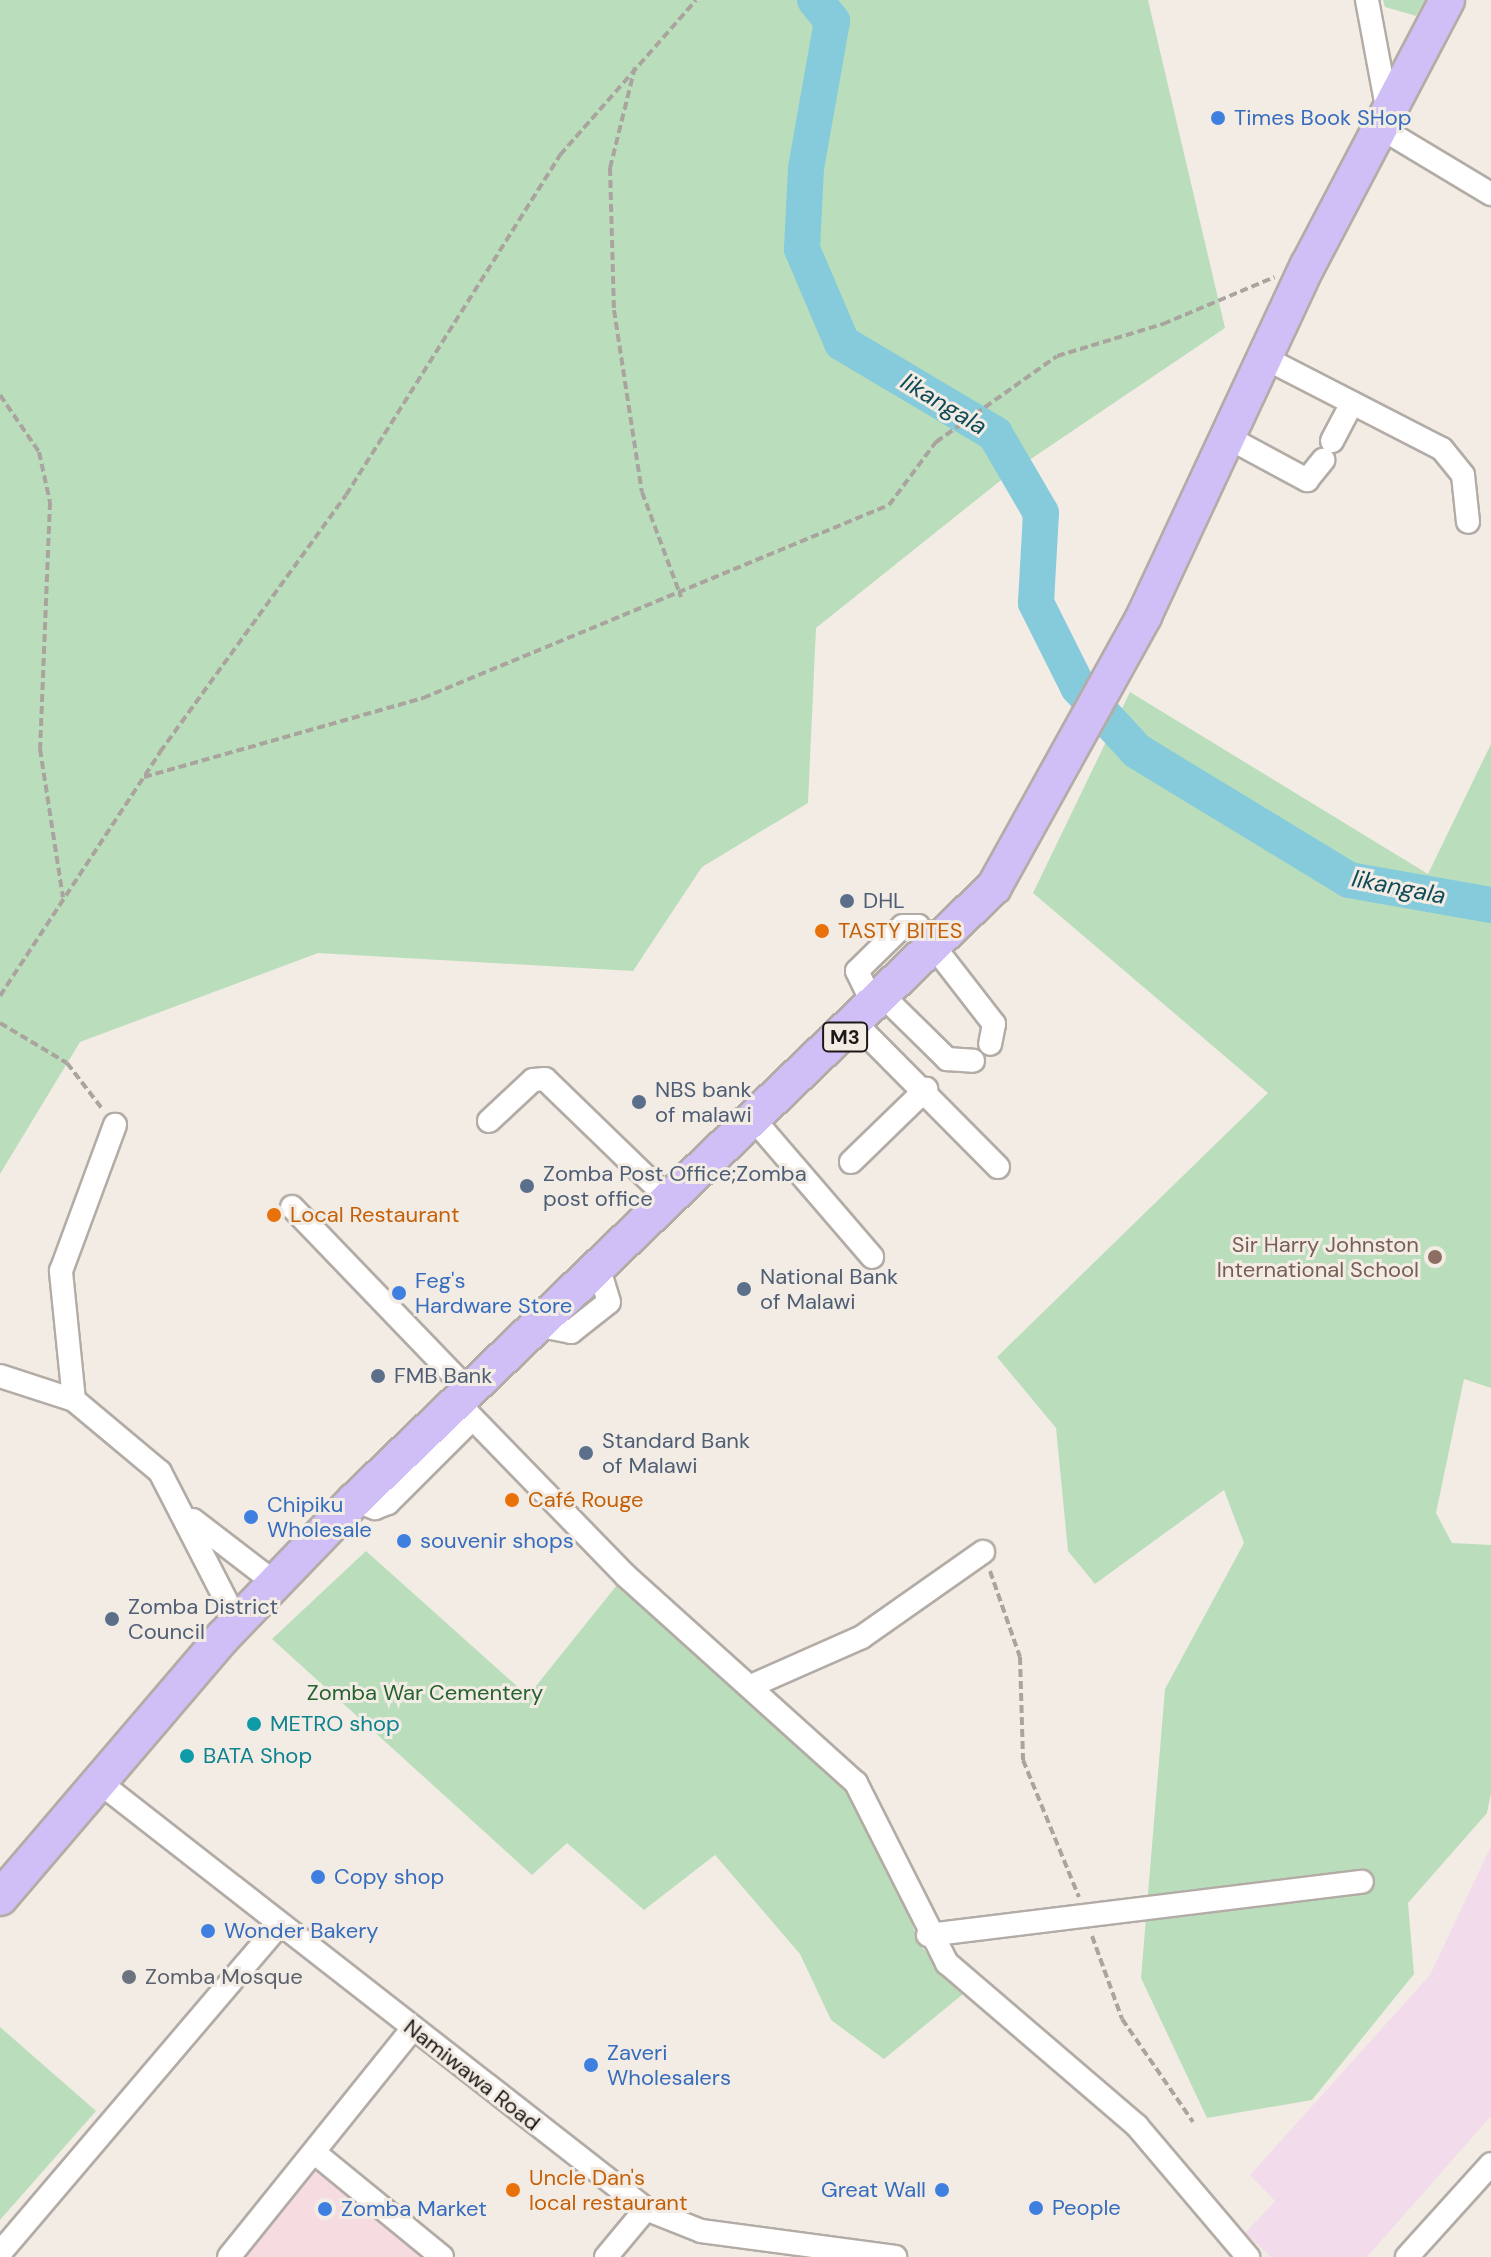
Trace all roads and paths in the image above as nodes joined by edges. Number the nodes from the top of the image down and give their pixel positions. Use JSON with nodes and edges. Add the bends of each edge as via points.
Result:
{"nodes":[{"id":1,"x":696,"y":0,"type":"edge"},
{"id":2,"x":1367,"y":0,"type":"edge"},
{"id":3,"x":1447,"y":0,"type":"edge"},
{"id":4,"x":636,"y":64,"type":"junction"},
{"id":5,"x":1385,"y":120,"type":"junction"},
{"id":6,"x":1491,"y":194,"type":"edge"},
{"id":7,"x":1308,"y":265,"type":"junction"},
{"id":8,"x":1265,"y":358,"type":"junction"},
{"id":9,"x":0,"y":395,"type":"edge"},
{"id":10,"x":1352,"y":403,"type":"junction"},
{"id":11,"x":1229,"y":438,"type":"junction"},
{"id":12,"x":1468,"y":522,"type":"dead end"},
{"id":13,"x":681,"y":597,"type":"junction"},
{"id":14,"x":144,"y":777,"type":"junction"},
{"id":15,"x":63,"y":900,"type":"junction"},
{"id":16,"x":938,"y":948,"type":"junction"},
{"id":17,"x":0,"y":996,"type":"edge"},
{"id":18,"x":873,"y":1011,"type":"junction"},
{"id":19,"x":0,"y":1023,"type":"edge"},
{"id":20,"x":990,"y":1044,"type":"dead end"},
{"id":21,"x":973,"y":1061,"type":"dead end"},
{"id":22,"x":926,"y":1089,"type":"junction"},
{"id":23,"x":489,"y":1121,"type":"dead end"},
{"id":24,"x":756,"y":1122,"type":"junction"},
{"id":25,"x":115,"y":1125,"type":"joint"},
{"id":26,"x":851,"y":1162,"type":"dead end"},
{"id":27,"x":998,"y":1167,"type":"dead end"},
{"id":28,"x":672,"y":1202,"type":"junction"},
{"id":29,"x":292,"y":1207,"type":"dead end"},
{"id":30,"x":872,"y":1257,"type":"dead end"},
{"id":31,"x":0,"y":1376,"type":"edge"},
{"id":32,"x":74,"y":1400,"type":"junction"},
{"id":33,"x":465,"y":1403,"type":"junction"},
{"id":34,"x":189,"y":1517,"type":"junction"},
{"id":35,"x":983,"y":1552,"type":"joint"},
{"id":36,"x":275,"y":1583,"type":"junction"},
{"id":37,"x":237,"y":1622,"type":"junction"},
{"id":38,"x":751,"y":1686,"type":"junction"},
{"id":39,"x":99,"y":1782,"type":"junction"},
{"id":40,"x":1362,"y":1882,"type":"dead end"},
{"id":41,"x":0,"y":1898,"type":"edge"},
{"id":42,"x":1083,"y":1911,"type":"junction"},
{"id":43,"x":279,"y":1925,"type":"junction"},
{"id":44,"x":928,"y":1935,"type":"junction"},
{"id":45,"x":413,"y":2028,"type":"junction"},
{"id":46,"x":1193,"y":2122,"type":"dead end"},
{"id":47,"x":315,"y":2153,"type":"junction"},
{"id":48,"x":1491,"y":2164,"type":"edge"},
{"id":49,"x":646,"y":2209,"type":"junction"},
{"id":50,"x":0,"y":2253,"type":"edge"},
{"id":51,"x":229,"y":2257,"type":"edge"},
{"id":52,"x":442,"y":2257,"type":"edge"},
{"id":53,"x":606,"y":2257,"type":"edge"},
{"id":54,"x":895,"y":2257,"type":"edge"},
{"id":55,"x":1248,"y":2257,"type":"edge"},
{"id":56,"x":1407,"y":2257,"type":"edge"}],
"edges":[{"from":1,"to":4,"type":"path"},
{"from":2,"to":5,"type":"street"},
{"from":3,"to":5,"type":"highway","number":"M3"},
{"from":4,"to":13,"type":"path","via":[[610,168],[614,310],[642,492]]},
{"from":4,"to":14,"type":"path","via":[[560,155],[346,495]]},
{"from":5,"to":6,"type":"street"},
{"from":5,"to":7,"type":"highway","number":"M3"},
{"from":7,"to":8,"type":"highway","number":"M3"},
{"from":7,"to":13,"type":"path","via":[[1163,324],[1057,356],[936,442],[889,505]]},
{"from":8,"to":10,"type":"street"},
{"from":8,"to":11,"type":"highway","number":"M3"},
{"from":9,"to":15,"type":"path","via":[[39,452],[50,502],[40,749]]},
{"from":10,"to":11,"type":"street","via":[[1307,480]]},
{"from":10,"to":12,"type":"street","via":[[1455,461]]},
{"from":11,"to":16,"type":"highway","number":"M3","via":[[1032,825],[994,887]]},
{"from":13,"to":14,"type":"path","via":[[423,698]]},
{"from":14,"to":15,"type":"path"},
{"from":15,"to":17,"type":"path"},
{"from":16,"to":18,"type":"highway","number":"M3"},
{"from":16,"to":20,"type":"street","via":[[994,1024]]},
{"from":18,"to":21,"type":"street","via":[[947,1059]]},
{"from":18,"to":22,"type":"street"},
{"from":18,"to":24,"type":"highway","number":"M3"},
{"from":19,"to":25,"type":"path","via":[[67,1063]]},
{"from":22,"to":26,"type":"street"},
{"from":22,"to":27,"type":"street"},
{"from":23,"to":28,"type":"street","via":[[533,1080],[545,1079]]},
{"from":24,"to":28,"type":"highway","number":"M3"},
{"from":24,"to":30,"type":"street"},
{"from":25,"to":32,"type":"street","via":[[61,1271]]},
{"from":28,"to":33,"type":"highway","number":"M3","via":[[536,1325]]},
{"from":29,"to":33,"type":"street"},
{"from":31,"to":32,"type":"street"},
{"from":32,"to":34,"type":"street","via":[[160,1472]]},
{"from":33,"to":36,"type":"highway","number":"M3","via":[[355,1500]]},
{"from":33,"to":38,"type":"street","via":[[625,1575]]},
{"from":34,"to":36,"type":"street"},
{"from":34,"to":37,"type":"street"},
{"from":35,"to":38,"type":"street","via":[[862,1637]]},
{"from":35,"to":42,"type":"path","via":[[1020,1657],[1023,1760],[1036,1800],[1071,1862]]},
{"from":36,"to":37,"type":"highway","number":"M3"},
{"from":37,"to":39,"type":"highway","number":"M3"},
{"from":38,"to":44,"type":"street","via":[[856,1783]]},
{"from":39,"to":41,"type":"highway","number":"M3"},
{"from":39,"to":43,"type":"street","name":"Namiwawa Road"},
{"from":40,"to":42,"type":"street"},
{"from":42,"to":44,"type":"street"},
{"from":42,"to":46,"type":"path","via":[[1122,2019]]},
{"from":43,"to":45,"type":"street","name":"Namiwawa Road"},
{"from":43,"to":50,"type":"street"},
{"from":44,"to":55,"type":"street","via":[[965,1982],[1137,2126]]},
{"from":45,"to":47,"type":"street"},
{"from":45,"to":49,"type":"street","name":"Namiwawa Road"},
{"from":47,"to":51,"type":"street"},
{"from":47,"to":52,"type":"street"},
{"from":48,"to":56,"type":"street"},
{"from":49,"to":53,"type":"street"},
{"from":49,"to":54,"type":"street","name":"Namiwawa Road","via":[[701,2231]]}]}
